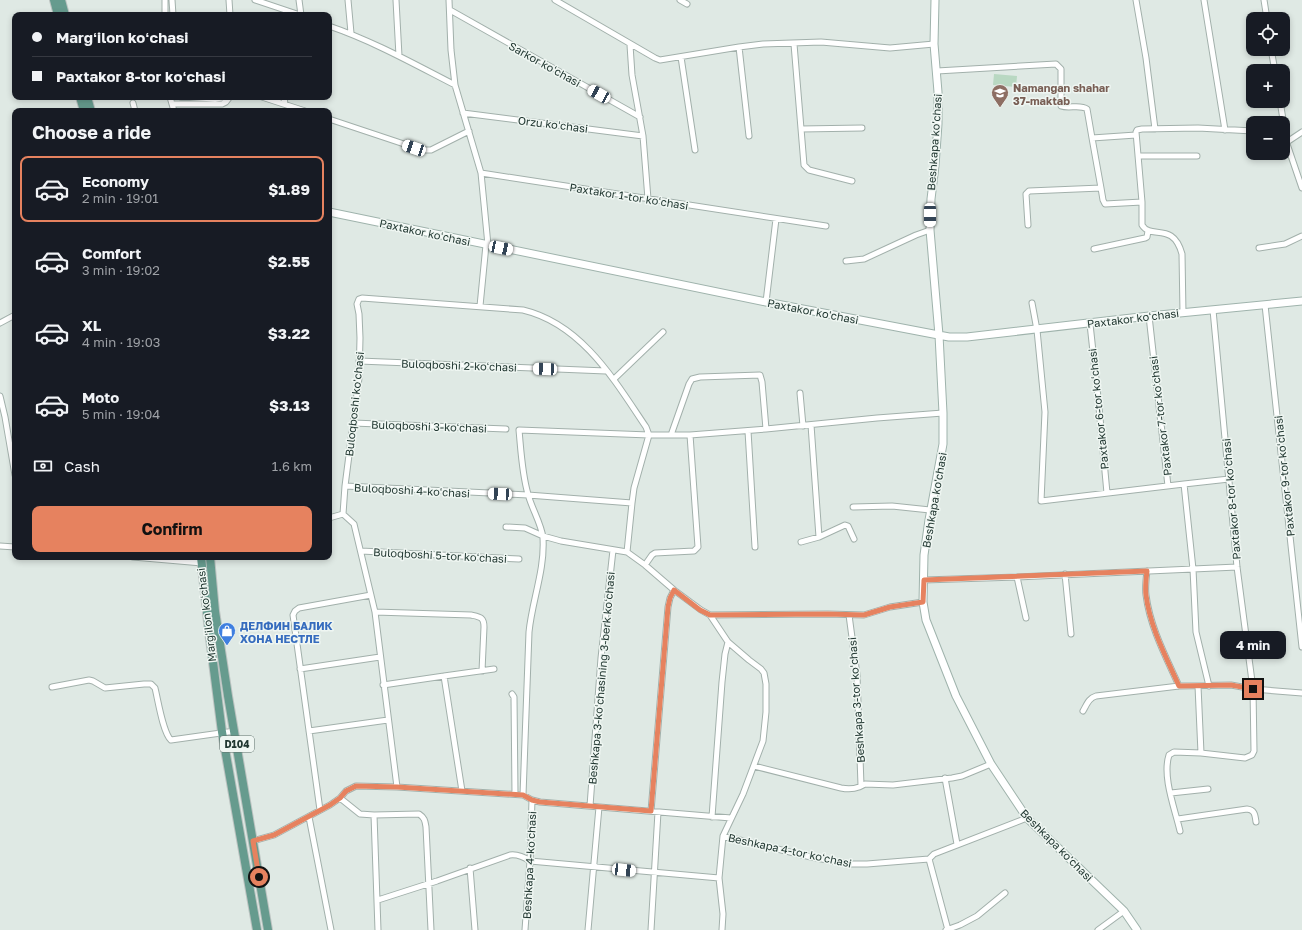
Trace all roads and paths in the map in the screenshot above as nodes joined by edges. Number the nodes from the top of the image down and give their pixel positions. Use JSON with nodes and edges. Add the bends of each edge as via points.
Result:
{"nodes":[{"id":1,"x":54,"y":0,"type":"edge"},
{"id":2,"x":61,"y":0,"type":"edge"},
{"id":3,"x":165,"y":0,"type":"edge"},
{"id":4,"x":172,"y":0,"type":"edge"},
{"id":5,"x":229,"y":0,"type":"edge"},
{"id":6,"x":254,"y":0,"type":"edge"},
{"id":7,"x":299,"y":0,"type":"edge"},
{"id":8,"x":348,"y":0,"type":"edge"},
{"id":9,"x":396,"y":0,"type":"edge"},
{"id":10,"x":449,"y":0,"type":"edge"},
{"id":11,"x":555,"y":0,"type":"edge"},
{"id":12,"x":680,"y":0,"type":"edge"},
{"id":13,"x":935,"y":0,"type":"edge"},
{"id":14,"x":1136,"y":0,"type":"edge"},
{"id":15,"x":1204,"y":0,"type":"edge"},
{"id":16,"x":1264,"y":0,"type":"edge"},
{"id":17,"x":687,"y":4,"type":"dead end"},
{"id":18,"x":450,"y":10,"type":"junction"},
{"id":19,"x":57,"y":12,"type":"edge"},
{"id":20,"x":64,"y":12,"type":"edge"},
{"id":21,"x":165,"y":12,"type":"edge"},
{"id":22,"x":172,"y":12,"type":"edge"},
{"id":23,"x":230,"y":12,"type":"edge"},
{"id":24,"x":283,"y":12,"type":"edge"},
{"id":25,"x":300,"y":12,"type":"edge"},
{"id":26,"x":1266,"y":12,"type":"edge"},
{"id":27,"x":332,"y":27,"type":"edge"},
{"id":28,"x":351,"y":34,"type":"junction"},
{"id":29,"x":794,"y":44,"type":"junction"},
{"id":30,"x":934,"y":44,"type":"junction"},
{"id":31,"x":630,"y":45,"type":"junction"},
{"id":32,"x":739,"y":47,"type":"junction"},
{"id":33,"x":399,"y":56,"type":"junction"},
{"id":34,"x":681,"y":56,"type":"junction"},
{"id":35,"x":937,"y":71,"type":"junction"},
{"id":36,"x":455,"y":85,"type":"junction"},
{"id":37,"x":171,"y":100,"type":"edge"},
{"id":38,"x":228,"y":100,"type":"edge"},
{"id":39,"x":272,"y":100,"type":"edge"},
{"id":40,"x":284,"y":100,"type":"edge"},
{"id":41,"x":133,"y":103,"type":"dead end"},
{"id":42,"x":172,"y":104,"type":"junction"},
{"id":43,"x":285,"y":104,"type":"junction"},
{"id":44,"x":134,"y":108,"type":"edge"},
{"id":45,"x":173,"y":108,"type":"edge"},
{"id":46,"x":296,"y":108,"type":"edge"},
{"id":47,"x":462,"y":113,"type":"junction"},
{"id":48,"x":640,"y":117,"type":"junction"},
{"id":49,"x":332,"y":120,"type":"edge"},
{"id":50,"x":862,"y":128,"type":"dead end"},
{"id":51,"x":801,"y":129,"type":"junction"},
{"id":52,"x":1155,"y":129,"type":"junction"},
{"id":53,"x":1225,"y":130,"type":"junction"},
{"id":54,"x":469,"y":131,"type":"junction"},
{"id":55,"x":1246,"y":131,"type":"edge"},
{"id":56,"x":1302,"y":132,"type":"edge"},
{"id":57,"x":1136,"y":135,"type":"junction"},
{"id":58,"x":643,"y":136,"type":"junction"},
{"id":59,"x":749,"y":136,"type":"dead end"},
{"id":60,"x":1092,"y":138,"type":"junction"},
{"id":61,"x":1290,"y":140,"type":"edge"},
{"id":62,"x":695,"y":150,"type":"dead end"},
{"id":63,"x":1290,"y":151,"type":"edge"},
{"id":64,"x":1138,"y":156,"type":"junction"},
{"id":65,"x":1197,"y":156,"type":"dead end"},
{"id":66,"x":481,"y":173,"type":"junction"},
{"id":67,"x":852,"y":181,"type":"dead end"},
{"id":68,"x":1101,"y":188,"type":"junction"},
{"id":69,"x":1302,"y":188,"type":"edge"},
{"id":70,"x":648,"y":199,"type":"junction"},
{"id":71,"x":1142,"y":202,"type":"junction"},
{"id":72,"x":332,"y":213,"type":"edge"},
{"id":73,"x":776,"y":219,"type":"junction"},
{"id":74,"x":1028,"y":225,"type":"dead end"},
{"id":75,"x":826,"y":226,"type":"dead end"},
{"id":76,"x":930,"y":230,"type":"junction"},
{"id":77,"x":1148,"y":231,"type":"junction"},
{"id":78,"x":1302,"y":236,"type":"edge"},
{"id":79,"x":487,"y":245,"type":"junction"},
{"id":80,"x":1259,"y":248,"type":"dead end"},
{"id":81,"x":1094,"y":249,"type":"dead end"},
{"id":82,"x":846,"y":261,"type":"dead end"},
{"id":83,"x":1302,"y":301,"type":"edge"},
{"id":84,"x":766,"y":302,"type":"junction"},
{"id":85,"x":1032,"y":303,"type":"dead end"},
{"id":86,"x":1266,"y":305,"type":"junction"},
{"id":87,"x":480,"y":306,"type":"junction"},
{"id":88,"x":1213,"y":310,"type":"junction"},
{"id":89,"x":1182,"y":313,"type":"junction"},
{"id":90,"x":1149,"y":316,"type":"junction"},
{"id":91,"x":12,"y":317,"type":"edge"},
{"id":92,"x":0,"y":323,"type":"edge"},
{"id":93,"x":1090,"y":324,"type":"junction"},
{"id":94,"x":1037,"y":330,"type":"junction"},
{"id":95,"x":663,"y":332,"type":"dead end"},
{"id":96,"x":939,"y":335,"type":"junction"},
{"id":97,"x":360,"y":361,"type":"junction"},
{"id":98,"x":606,"y":371,"type":"junction"},
{"id":99,"x":614,"y":379,"type":"junction"},
{"id":100,"x":800,"y":393,"type":"dead end"},
{"id":101,"x":0,"y":396,"type":"edge"},
{"id":102,"x":943,"y":414,"type":"junction"},
{"id":103,"x":353,"y":423,"type":"junction"},
{"id":104,"x":811,"y":425,"type":"junction"},
{"id":105,"x":803,"y":426,"type":"junction"},
{"id":106,"x":506,"y":429,"type":"dead end"},
{"id":107,"x":766,"y":430,"type":"junction"},
{"id":108,"x":748,"y":431,"type":"junction"},
{"id":109,"x":649,"y":435,"type":"junction"},
{"id":110,"x":671,"y":435,"type":"junction"},
{"id":111,"x":690,"y":435,"type":"junction"},
{"id":112,"x":12,"y":458,"type":"edge"},
{"id":113,"x":1229,"y":479,"type":"junction"},
{"id":114,"x":1184,"y":484,"type":"junction"},
{"id":115,"x":345,"y":486,"type":"junction"},
{"id":116,"x":1168,"y":486,"type":"junction"},
{"id":117,"x":1107,"y":494,"type":"junction"},
{"id":118,"x":528,"y":496,"type":"junction"},
{"id":119,"x":632,"y":503,"type":"junction"},
{"id":120,"x":853,"y":507,"type":"dead end"},
{"id":121,"x":930,"y":510,"type":"junction"},
{"id":122,"x":343,"y":514,"type":"junction"},
{"id":123,"x":332,"y":517,"type":"edge"},
{"id":124,"x":506,"y":527,"type":"dead end"},
{"id":125,"x":543,"y":536,"type":"junction"},
{"id":126,"x":819,"y":537,"type":"junction"},
{"id":127,"x":854,"y":539,"type":"dead end"},
{"id":128,"x":801,"y":542,"type":"dead end"},
{"id":129,"x":0,"y":546,"type":"edge"},
{"id":130,"x":12,"y":547,"type":"edge"},
{"id":131,"x":755,"y":547,"type":"dead end"},
{"id":132,"x":613,"y":550,"type":"junction"},
{"id":133,"x":361,"y":551,"type":"junction"},
{"id":134,"x":627,"y":552,"type":"junction"},
{"id":135,"x":519,"y":559,"type":"dead end"},
{"id":136,"x":202,"y":560,"type":"edge"},
{"id":137,"x":210,"y":560,"type":"edge"},
{"id":138,"x":645,"y":564,"type":"junction"},
{"id":139,"x":1237,"y":567,"type":"junction"},
{"id":140,"x":1193,"y":569,"type":"junction"},
{"id":141,"x":1147,"y":571,"type":"junction"},
{"id":142,"x":1065,"y":574,"type":"junction"},
{"id":143,"x":1017,"y":577,"type":"junction"},
{"id":144,"x":924,"y":580,"type":"junction"},
{"id":145,"x":674,"y":590,"type":"junction"},
{"id":146,"x":371,"y":595,"type":"junction"},
{"id":147,"x":923,"y":602,"type":"junction"},
{"id":148,"x":375,"y":612,"type":"junction"},
{"id":149,"x":710,"y":615,"type":"junction"},
{"id":150,"x":849,"y":615,"type":"junction"},
{"id":151,"x":1026,"y":618,"type":"dead end"},
{"id":152,"x":1071,"y":634,"type":"dead end"},
{"id":153,"x":728,"y":642,"type":"junction"},
{"id":154,"x":1302,"y":647,"type":"edge"},
{"id":155,"x":380,"y":657,"type":"junction"},
{"id":156,"x":300,"y":669,"type":"junction"},
{"id":157,"x":494,"y":669,"type":"dead end"},
{"id":158,"x":482,"y":671,"type":"junction"},
{"id":159,"x":444,"y":676,"type":"junction"},
{"id":160,"x":383,"y":685,"type":"junction"},
{"id":161,"x":1179,"y":686,"type":"junction"},
{"id":162,"x":1198,"y":686,"type":"junction"},
{"id":163,"x":1209,"y":686,"type":"junction"},
{"id":164,"x":52,"y":687,"type":"dead end"},
{"id":165,"x":1253,"y":689,"type":"junction"},
{"id":166,"x":1302,"y":693,"type":"edge"},
{"id":167,"x":512,"y":694,"type":"dead end"},
{"id":168,"x":1083,"y":711,"type":"dead end"},
{"id":169,"x":388,"y":720,"type":"junction"},
{"id":170,"x":234,"y":730,"type":"junction"},
{"id":171,"x":309,"y":731,"type":"junction"},
{"id":172,"x":222,"y":732,"type":"junction"},
{"id":173,"x":1201,"y":753,"type":"junction"},
{"id":174,"x":991,"y":764,"type":"junction"},
{"id":175,"x":754,"y":766,"type":"junction"},
{"id":176,"x":945,"y":778,"type":"junction"},
{"id":177,"x":861,"y":785,"type":"junction"},
{"id":178,"x":397,"y":787,"type":"junction"},
{"id":179,"x":1208,"y":789,"type":"dead end"},
{"id":180,"x":462,"y":791,"type":"junction"},
{"id":181,"x":1171,"y":793,"type":"junction"},
{"id":182,"x":515,"y":794,"type":"junction"},
{"id":183,"x":523,"y":795,"type":"junction"},
{"id":184,"x":340,"y":798,"type":"junction"},
{"id":185,"x":532,"y":800,"type":"junction"},
{"id":186,"x":590,"y":806,"type":"junction"},
{"id":187,"x":599,"y":807,"type":"junction"},
{"id":188,"x":320,"y":810,"type":"junction"},
{"id":189,"x":651,"y":811,"type":"junction"},
{"id":190,"x":658,"y":812,"type":"junction"},
{"id":191,"x":374,"y":815,"type":"junction"},
{"id":192,"x":308,"y":817,"type":"junction"},
{"id":193,"x":712,"y":817,"type":"junction"},
{"id":194,"x":731,"y":818,"type":"junction"},
{"id":195,"x":1027,"y":818,"type":"junction"},
{"id":196,"x":1178,"y":819,"type":"junction"},
{"id":197,"x":1256,"y":822,"type":"dead end"},
{"id":198,"x":1180,"y":831,"type":"dead end"},
{"id":199,"x":723,"y":836,"type":"junction"},
{"id":200,"x":253,"y":841,"type":"junction"},
{"id":201,"x":957,"y":844,"type":"junction"},
{"id":202,"x":929,"y":859,"type":"junction"},
{"id":203,"x":530,"y":861,"type":"junction"},
{"id":204,"x":594,"y":867,"type":"junction"},
{"id":205,"x":470,"y":868,"type":"junction"},
{"id":206,"x":654,"y":872,"type":"junction"},
{"id":207,"x":719,"y":878,"type":"junction"},
{"id":208,"x":428,"y":883,"type":"junction"},
{"id":209,"x":1005,"y":893,"type":"dead end"},
{"id":210,"x":378,"y":900,"type":"junction"},
{"id":211,"x":1124,"y":911,"type":"junction"},
{"id":212,"x":257,"y":930,"type":"edge"},
{"id":213,"x":268,"y":930,"type":"edge"},
{"id":214,"x":331,"y":930,"type":"edge"},
{"id":215,"x":378,"y":930,"type":"edge"},
{"id":216,"x":431,"y":930,"type":"edge"},
{"id":217,"x":475,"y":930,"type":"edge"},
{"id":218,"x":525,"y":930,"type":"edge"},
{"id":219,"x":588,"y":930,"type":"edge"},
{"id":220,"x":651,"y":930,"type":"edge"},
{"id":221,"x":722,"y":930,"type":"edge"},
{"id":222,"x":947,"y":930,"type":"edge"},
{"id":223,"x":1098,"y":930,"type":"edge"},
{"id":224,"x":1137,"y":930,"type":"edge"}],
"edges":[{"from":1,"to":19,"type":"main road"},
{"from":2,"to":20,"type":"main road"},
{"from":3,"to":21,"type":"street"},
{"from":4,"to":22,"type":"street"},
{"from":5,"to":23,"type":"street"},
{"from":6,"to":24,"type":"street"},
{"from":7,"to":25,"type":"street"},
{"from":8,"to":28,"type":"street"},
{"from":9,"to":33,"type":"street"},
{"from":10,"to":18,"type":"street"},
{"from":11,"to":31,"type":"street"},
{"from":12,"to":17,"type":"street"},
{"from":13,"to":30,"type":"street","name":"Beshkapa ko'chasi"},
{"from":14,"to":52,"type":"street"},
{"from":15,"to":53,"type":"street"},
{"from":16,"to":26,"type":"street"},
{"from":18,"to":36,"type":"street"},
{"from":18,"to":48,"type":"street","name":"Sarkor koʻchasi"},
{"from":27,"to":28,"type":"street"},
{"from":28,"to":33,"type":"street"},
{"from":29,"to":30,"type":"street","via":[[821,42],[890,48]]},
{"from":29,"to":32,"type":"street"},
{"from":29,"to":51,"type":"street"},
{"from":30,"to":35,"type":"street","name":"Beshkapa ko'chasi"},
{"from":31,"to":34,"type":"street","via":[[660,60]]},
{"from":31,"to":48,"type":"street","via":[[632,75]]},
{"from":32,"to":34,"type":"street"},
{"from":32,"to":59,"type":"street"},
{"from":33,"to":36,"type":"street"},
{"from":34,"to":62,"type":"street"},
{"from":35,"to":60,"type":"street","via":[[1056,64],[1061,69],[1061,106],[1084,106],[1087,109]]},
{"from":35,"to":76,"type":"street","name":"Beshkapa ko'chasi","via":[[938,124]]},
{"from":36,"to":47,"type":"street"},
{"from":37,"to":42,"type":"street"},
{"from":38,"to":42,"type":"street","via":[[222,104]]},
{"from":39,"to":43,"type":"street"},
{"from":40,"to":43,"type":"street"},
{"from":41,"to":44,"type":"street"},
{"from":42,"to":45,"type":"street"},
{"from":43,"to":46,"type":"street"},
{"from":47,"to":54,"type":"street"},
{"from":47,"to":58,"type":"street","name":"Orzu koʻchasi"},
{"from":48,"to":58,"type":"street"},
{"from":49,"to":54,"type":"street","via":[[426,151]]},
{"from":50,"to":51,"type":"street"},
{"from":51,"to":67,"type":"street","via":[[806,168]]},
{"from":52,"to":53,"type":"street"},
{"from":52,"to":57,"type":"street","via":[[1139,130]]},
{"from":53,"to":55,"type":"street"},
{"from":54,"to":66,"type":"street"},
{"from":56,"to":61,"type":"street"},
{"from":57,"to":60,"type":"street"},
{"from":57,"to":64,"type":"street"},
{"from":58,"to":70,"type":"street"},
{"from":60,"to":68,"type":"street"},
{"from":63,"to":69,"type":"street"},
{"from":64,"to":65,"type":"street"},
{"from":64,"to":71,"type":"street"},
{"from":66,"to":70,"type":"street","name":"Paxtakor 1-tor koʻchasi"},
{"from":66,"to":79,"type":"street"},
{"from":68,"to":71,"type":"street","via":[[1105,204]]},
{"from":68,"to":74,"type":"street","via":[[1029,191],[1026,194]]},
{"from":70,"to":73,"type":"street","name":"Paxtakor 1-tor koʻchasi"},
{"from":71,"to":77,"type":"street","via":[[1142,225]]},
{"from":72,"to":79,"type":"street","name":"Paxtakor koʻchasi"},
{"from":73,"to":75,"type":"street","name":"Paxtakor 1-tor koʻchasi"},
{"from":73,"to":84,"type":"street"},
{"from":76,"to":82,"type":"street","via":[[868,258]]},
{"from":76,"to":96,"type":"street","name":"Beshkapa ko'chasi"},
{"from":77,"to":81,"type":"street","via":[[1145,238]]},
{"from":77,"to":89,"type":"street","via":[[1169,234],[1180,248]]},
{"from":78,"to":80,"type":"street","via":[[1285,244]]},
{"from":79,"to":84,"type":"street","name":"Paxtakor koʻchasi"},
{"from":79,"to":87,"type":"street"},
{"from":83,"to":86,"type":"street","name":"Paxtakor koʻchasi"},
{"from":84,"to":96,"type":"street","name":"Paxtakor koʻchasi"},
{"from":85,"to":94,"type":"street"},
{"from":86,"to":88,"type":"street","name":"Paxtakor koʻchasi"},
{"from":86,"to":154,"type":"street","name":"Paxtakor 9-tor koʻchasi"},
{"from":87,"to":97,"type":"street","name":"Buloqboshi koʻchasi","via":[[359,299],[357,304]]},
{"from":87,"to":98,"type":"street","via":[[524,310],[551,321],[574,335]]},
{"from":88,"to":89,"type":"street","name":"Paxtakor koʻchasi"},
{"from":88,"to":113,"type":"street","name":"Paxtakor 8-tor koʻchasi"},
{"from":89,"to":90,"type":"street","name":"Paxtakor koʻchasi"},
{"from":90,"to":93,"type":"street","name":"Paxtakor koʻchasi"},
{"from":90,"to":116,"type":"street","name":"Paxtakor 7-tor koʻchasi"},
{"from":91,"to":92,"type":"street"},
{"from":93,"to":94,"type":"street","name":"Paxtakor koʻchasi"},
{"from":93,"to":117,"type":"street","name":"Paxtakor 6-tor koʻchasi"},
{"from":94,"to":96,"type":"street","name":"Paxtakor koʻchasi","via":[[967,337]]},
{"from":94,"to":117,"type":"street","via":[[1045,412],[1041,501]]},
{"from":95,"to":99,"type":"street"},
{"from":96,"to":102,"type":"street","name":"Beshkapa ko'chasi"},
{"from":97,"to":98,"type":"street","name":"Buloqboshi 2-koʻchasi"},
{"from":97,"to":103,"type":"street","name":"Buloqboshi koʻchasi"},
{"from":98,"to":99,"type":"street"},
{"from":99,"to":109,"type":"street"},
{"from":100,"to":105,"type":"street"},
{"from":101,"to":112,"type":"street"},
{"from":102,"to":104,"type":"street"},
{"from":102,"to":121,"type":"street","name":"Beshkapa ko'chasi","via":[[943,444]]},
{"from":103,"to":106,"type":"street","name":"Buloqboshi 3-koʻchasi"},
{"from":103,"to":115,"type":"street","name":"Buloqboshi koʻchasi"},
{"from":104,"to":105,"type":"street"},
{"from":104,"to":126,"type":"street"},
{"from":105,"to":107,"type":"street"},
{"from":107,"to":108,"type":"street"},
{"from":107,"to":110,"type":"street","via":[[760,376],[700,377],[689,384]]},
{"from":108,"to":111,"type":"street"},
{"from":108,"to":131,"type":"street"},
{"from":109,"to":110,"type":"street"},
{"from":109,"to":118,"type":"street","via":[[519,430]]},
{"from":109,"to":119,"type":"street"},
{"from":110,"to":111,"type":"street"},
{"from":111,"to":138,"type":"street","via":[[698,547],[694,551],[655,553]]},
{"from":113,"to":114,"type":"street"},
{"from":113,"to":139,"type":"street","name":"Paxtakor 8-tor koʻchasi"},
{"from":114,"to":116,"type":"street","name":"Paxtakor 7-tor koʻchasi"},
{"from":114,"to":140,"type":"street","name":"Paxtakor 7-tor koʻchasi"},
{"from":115,"to":118,"type":"street","name":"Buloqboshi 4-koʻchasi"},
{"from":115,"to":122,"type":"street","name":"Buloqboshi koʻchasi"},
{"from":116,"to":117,"type":"street"},
{"from":118,"to":119,"type":"street","name":"Buloqboshi 4-koʻchasi"},
{"from":118,"to":125,"type":"street"},
{"from":119,"to":134,"type":"street"},
{"from":120,"to":121,"type":"street","via":[[892,506]]},
{"from":121,"to":144,"type":"street","name":"Beshkapa ko'chasi","via":[[924,555]]},
{"from":122,"to":123,"type":"street"},
{"from":122,"to":133,"type":"street","via":[[354,524]]},
{"from":124,"to":125,"type":"street","via":[[524,528]]},
{"from":125,"to":132,"type":"street"},
{"from":125,"to":183,"type":"street","via":[[541,571],[530,616]]},
{"from":126,"to":127,"type":"street","via":[[845,525]]},
{"from":126,"to":128,"type":"street"},
{"from":129,"to":130,"type":"street"},
{"from":132,"to":134,"type":"street"},
{"from":132,"to":186,"type":"street","name":"Beshkapa 3-koʻchasining 3-berk koʻchasi","via":[[601,658]]},
{"from":133,"to":135,"type":"street","name":"Buloqboshi 5-tor koʻchasi"},
{"from":133,"to":146,"type":"street"},
{"from":134,"to":138,"type":"street"},
{"from":136,"to":172,"type":"main road","name":"Margʻilon koʻchasi","number":"D104"},
{"from":137,"to":170,"type":"main road","name":"Margʻilon koʻchasi","number":"D104","via":[[215,611]]},
{"from":138,"to":145,"type":"street"},
{"from":139,"to":140,"type":"street"},
{"from":139,"to":165,"type":"street","name":"Paxtakor 8-tor koʻchasi"},
{"from":140,"to":141,"type":"street"},
{"from":140,"to":163,"type":"street","name":"Paxtakor 7-tor koʻchasi","via":[[1196,632]]},
{"from":141,"to":142,"type":"street"},
{"from":141,"to":161,"type":"street","via":[[1146,594],[1149,612]]},
{"from":142,"to":143,"type":"street"},
{"from":142,"to":152,"type":"street"},
{"from":143,"to":144,"type":"street"},
{"from":143,"to":151,"type":"street"},
{"from":144,"to":147,"type":"street","name":"Beshkapa ko'chasi"},
{"from":145,"to":149,"type":"street"},
{"from":145,"to":189,"type":"street","via":[[668,607]]},
{"from":146,"to":148,"type":"street"},
{"from":146,"to":156,"type":"street","via":[[294,611]]},
{"from":147,"to":150,"type":"street","via":[[890,607],[864,615]]},
{"from":147,"to":174,"type":"street","name":"Beshkapa ko'chasi","via":[[926,620],[952,687]]},
{"from":148,"to":155,"type":"street"},
{"from":148,"to":158,"type":"street","via":[[471,615],[481,618],[484,621]]},
{"from":149,"to":150,"type":"street"},
{"from":149,"to":153,"type":"street","name":"Beshkapa 4-tor koʻchasi"},
{"from":150,"to":177,"type":"street","name":"Beshkapa 3-tor koʻchasi","via":[[856,675]]},
{"from":153,"to":175,"type":"street","name":"Beshkapa 4-tor koʻchasi","via":[[761,669],[766,678],[765,729]]},
{"from":153,"to":193,"type":"street","via":[[722,682]]},
{"from":155,"to":156,"type":"street"},
{"from":155,"to":160,"type":"street"},
{"from":156,"to":171,"type":"street"},
{"from":157,"to":158,"type":"street"},
{"from":158,"to":159,"type":"street"},
{"from":159,"to":160,"type":"street"},
{"from":159,"to":180,"type":"street"},
{"from":160,"to":169,"type":"street"},
{"from":161,"to":162,"type":"street"},
{"from":161,"to":168,"type":"street","via":[[1091,697]]},
{"from":162,"to":163,"type":"street"},
{"from":162,"to":173,"type":"street"},
{"from":163,"to":165,"type":"street","via":[[1231,685]]},
{"from":164,"to":172,"type":"street","via":[[89,680],[105,688],[151,684],[155,688],[165,728],[171,740]]},
{"from":165,"to":166,"type":"street"},
{"from":165,"to":173,"type":"street","name":"Paxtakor 8-tor koʻchasi","via":[[1252,755],[1245,758]]},
{"from":167,"to":182,"type":"street"},
{"from":169,"to":171,"type":"street"},
{"from":169,"to":178,"type":"street"},
{"from":170,"to":172,"type":"street"},
{"from":170,"to":200,"type":"main road","name":"Margʻilon koʻchasi","number":"D104"},
{"from":171,"to":188,"type":"street"},
{"from":172,"to":212,"type":"main road","name":"Margʻilon koʻchasi","number":"D104"},
{"from":173,"to":181,"type":"street","name":"Paxtakor 8-tor koʻchasi","via":[[1174,752],[1169,755],[1167,774]]},
{"from":174,"to":176,"type":"street","via":[[962,776]]},
{"from":174,"to":195,"type":"street","name":"Beshkapa ko'chasi"},
{"from":175,"to":177,"type":"street","via":[[841,788]]},
{"from":175,"to":194,"type":"street","name":"Beshkapa 4-tor koʻchasi"},
{"from":176,"to":177,"type":"street","via":[[893,785]]},
{"from":176,"to":201,"type":"street"},
{"from":178,"to":180,"type":"street"},
{"from":178,"to":184,"type":"street","via":[[356,786]]},
{"from":179,"to":181,"type":"street"},
{"from":180,"to":182,"type":"street"},
{"from":181,"to":196,"type":"street","name":"Paxtakor 8-tor koʻchasi"},
{"from":182,"to":183,"type":"street"},
{"from":183,"to":185,"type":"street"},
{"from":184,"to":188,"type":"street"},
{"from":184,"to":191,"type":"street","via":[[360,814]]},
{"from":185,"to":186,"type":"street"},
{"from":185,"to":203,"type":"street","name":"Beshkapa 4-koʻchasi"},
{"from":186,"to":187,"type":"street"},
{"from":187,"to":189,"type":"street"},
{"from":187,"to":204,"type":"street"},
{"from":188,"to":192,"type":"street"},
{"from":189,"to":190,"type":"street"},
{"from":190,"to":193,"type":"street"},
{"from":190,"to":206,"type":"street"},
{"from":191,"to":208,"type":"street","via":[[419,814],[425,819]]},
{"from":191,"to":210,"type":"street"},
{"from":192,"to":200,"type":"street","via":[[274,835]]},
{"from":192,"to":214,"type":"street"},
{"from":193,"to":194,"type":"street"},
{"from":194,"to":199,"type":"street","name":"Beshkapa 4-tor koʻchasi"},
{"from":195,"to":201,"type":"street","name":"Beshkapa 4-tor koʻchasi"},
{"from":195,"to":211,"type":"street","name":"Beshkapa ko'chasi"},
{"from":196,"to":197,"type":"street","via":[[1247,809],[1255,814]]},
{"from":196,"to":198,"type":"street","name":"Paxtakor 8-tor koʻchasi"},
{"from":199,"to":202,"type":"street","name":"Beshkapa 4-tor koʻchasi","via":[[849,864]]},
{"from":199,"to":207,"type":"street","name":"Beshkapa 4-tor koʻchasi"},
{"from":200,"to":213,"type":"main road","name":"Margʻilon koʻchasi","number":"D104"},
{"from":201,"to":202,"type":"street","name":"Beshkapa 4-tor koʻchasi","via":[[934,854]]},
{"from":202,"to":222,"type":"street"},
{"from":203,"to":204,"type":"street"},
{"from":203,"to":205,"type":"street","via":[[515,854]]},
{"from":203,"to":218,"type":"street","name":"Beshkapa 4-koʻchasi"},
{"from":204,"to":206,"type":"street"},
{"from":204,"to":219,"type":"street"},
{"from":205,"to":208,"type":"street"},
{"from":205,"to":217,"type":"street"},
{"from":206,"to":207,"type":"street"},
{"from":206,"to":220,"type":"street"},
{"from":207,"to":221,"type":"street","name":"Beshkapa 4-tor koʻchasi"},
{"from":208,"to":210,"type":"street"},
{"from":208,"to":216,"type":"street"},
{"from":209,"to":222,"type":"street","via":[[977,916]]},
{"from":210,"to":215,"type":"street"},
{"from":211,"to":223,"type":"street"},
{"from":211,"to":224,"type":"street","name":"Beshkapa ko'chasi"}]}
